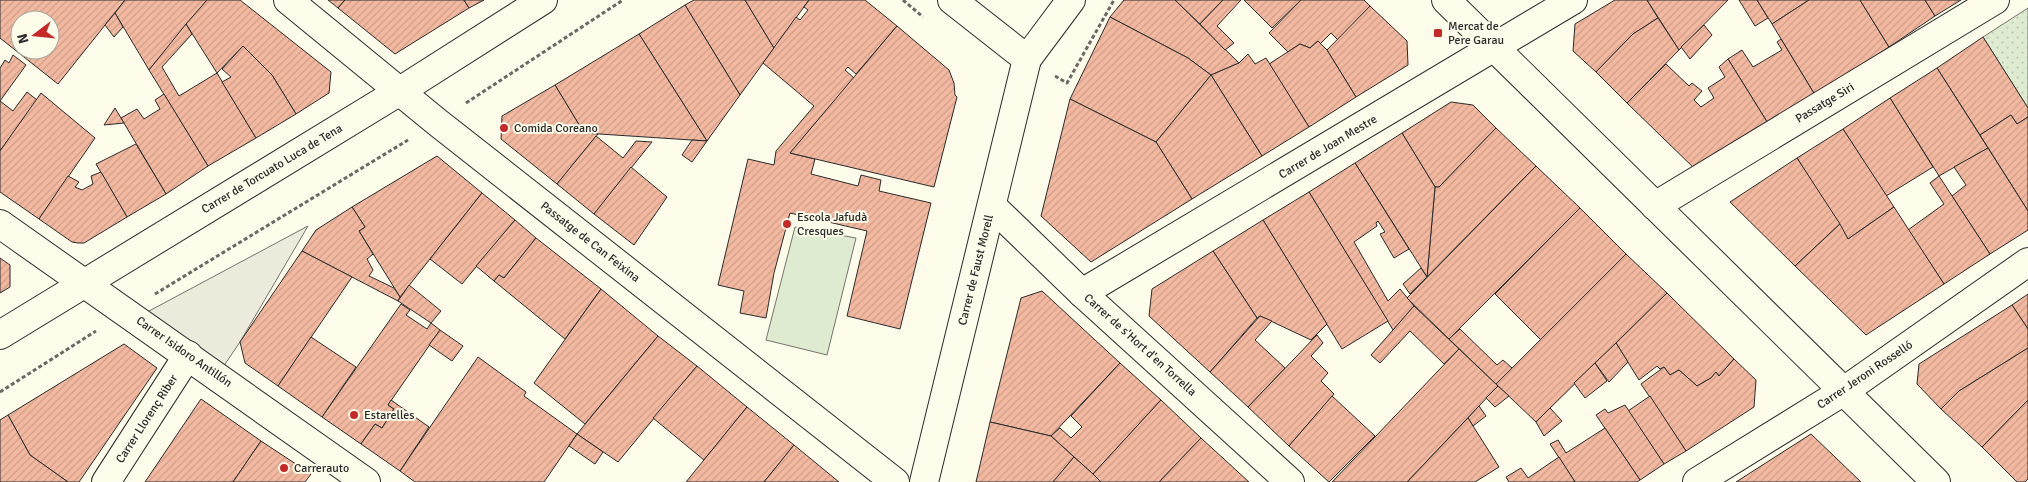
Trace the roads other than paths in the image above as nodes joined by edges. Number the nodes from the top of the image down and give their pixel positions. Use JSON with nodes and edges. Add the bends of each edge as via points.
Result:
{"nodes":[{"id":1,"x":288,"y":0,"type":"edge"},
{"id":2,"x":543,"y":0,"type":"edge"},
{"id":3,"x":952,"y":0,"type":"edge"},
{"id":4,"x":1071,"y":0,"type":"edge"},
{"id":5,"x":1446,"y":0,"type":"edge"},
{"id":6,"x":1573,"y":0,"type":"edge"},
{"id":7,"x":1995,"y":0,"type":"edge"},
{"id":8,"x":1494,"y":48,"type":"junction"},
{"id":9,"x":1027,"y":59,"type":"junction"},
{"id":10,"x":400,"y":91,"type":"junction"},
{"id":11,"x":992,"y":206,"type":"junction"},
{"id":12,"x":1655,"y":206,"type":"junction"},
{"id":13,"x":0,"y":224,"type":"edge"},
{"id":14,"x":2028,"y":262,"type":"edge"},
{"id":15,"x":84,"y":282,"type":"junction"},
{"id":16,"x":1082,"y":293,"type":"junction"},
{"id":17,"x":0,"y":335,"type":"edge"},
{"id":18,"x":188,"y":355,"type":"junction"},
{"id":19,"x":1844,"y":391,"type":"junction"},
{"id":20,"x":106,"y":482,"type":"edge"},
{"id":21,"x":366,"y":482,"type":"edge"},
{"id":22,"x":895,"y":482,"type":"edge"},
{"id":23,"x":924,"y":482,"type":"edge"},
{"id":24,"x":1290,"y":482,"type":"edge"},
{"id":25,"x":1697,"y":482,"type":"edge"},
{"id":26,"x":1936,"y":482,"type":"edge"}],
"edges":[{"from":1,"to":10,"type":"street","name":"Passatge de Can Feixina"},
{"from":2,"to":10,"type":"street","name":"Carrer de Torcuato Luca de Tena"},
{"from":3,"to":9,"type":"street"},
{"from":4,"to":9,"type":"street"},
{"from":5,"to":8,"type":"street"},
{"from":6,"to":8,"type":"street","name":"Carrer de Joan Mestre"},
{"from":7,"to":12,"type":"street","name":"Passatge Siri"},
{"from":8,"to":12,"type":"street"},
{"from":8,"to":16,"type":"street","name":"Carrer de Joan Mestre"},
{"from":9,"to":11,"type":"street","name":"Carrer de Faust Morell"},
{"from":10,"to":15,"type":"street","name":"Carrer de Torcuato Luca de Tena"},
{"from":10,"to":22,"type":"street","name":"Passatge de Can Feixina"},
{"from":11,"to":16,"type":"street","name":"Carrer de s'Hort d'en Torrella"},
{"from":11,"to":23,"type":"street","name":"Carrer de Faust Morell"},
{"from":12,"to":19,"type":"street"},
{"from":13,"to":15,"type":"street","name":"Carrer Isidoro Antillón"},
{"from":14,"to":19,"type":"street","name":"Carrer Jeroni Rosselló"},
{"from":15,"to":17,"type":"street","name":"Carrer de Torcuato Luca de Tena"},
{"from":15,"to":18,"type":"street","name":"Carrer Isidoro Antillón"},
{"from":16,"to":24,"type":"street","name":"Carrer de s'Hort d'en Torrella"},
{"from":18,"to":20,"type":"street","name":"Carrer Llorenç Riber"},
{"from":18,"to":21,"type":"street","name":"Carrer Isidoro Antillón"},
{"from":19,"to":25,"type":"street","name":"Carrer Jeroni Rosselló"},
{"from":19,"to":26,"type":"street"}]}
